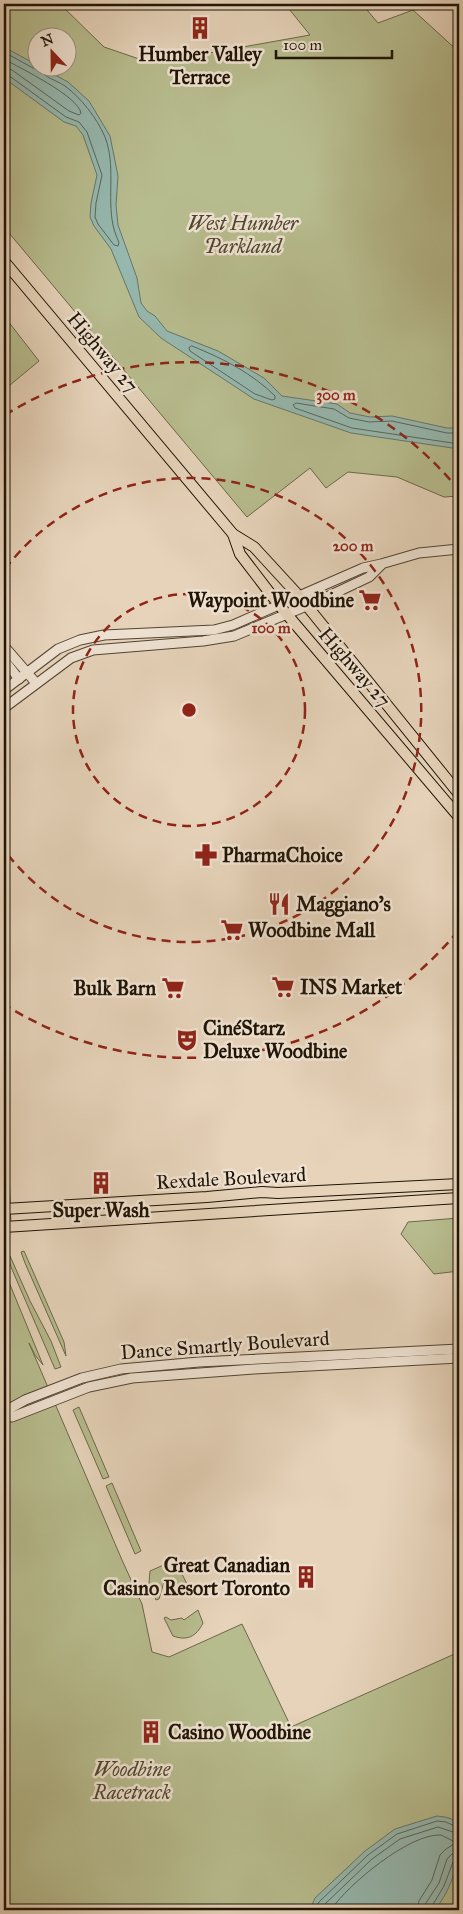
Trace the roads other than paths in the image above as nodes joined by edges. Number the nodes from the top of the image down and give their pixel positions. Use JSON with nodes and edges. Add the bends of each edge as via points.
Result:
{"nodes":[{"id":1,"x":4,"y":261,"type":"edge"},
{"id":2,"x":233,"y":534,"type":"junction"},
{"id":3,"x":459,"y":549,"type":"edge"},
{"id":4,"x":381,"y":564,"type":"junction"},
{"id":5,"x":299,"y":596,"type":"junction"},
{"id":6,"x":279,"y":604,"type":"junction"},
{"id":7,"x":306,"y":606,"type":"junction"},
{"id":8,"x":287,"y":614,"type":"junction"},
{"id":9,"x":150,"y":633,"type":"junction"},
{"id":10,"x":151,"y":645,"type":"junction"},
{"id":11,"x":4,"y":646,"type":"edge"},
{"id":12,"x":4,"y":660,"type":"edge"},
{"id":13,"x":27,"y":673,"type":"junction"},
{"id":14,"x":19,"y":679,"type":"junction"},
{"id":15,"x":36,"y":683,"type":"junction"},
{"id":16,"x":4,"y":690,"type":"edge"},
{"id":17,"x":4,"y":708,"type":"edge"},
{"id":18,"x":459,"y":794,"type":"edge"},
{"id":19,"x":459,"y":817,"type":"edge"},
{"id":20,"x":4,"y":1173,"type":"edge"},
{"id":21,"x":459,"y":1184,"type":"edge"},
{"id":22,"x":459,"y":1198,"type":"edge"},
{"id":23,"x":5,"y":1209,"type":"edge"},
{"id":24,"x":5,"y":1227,"type":"edge"},
{"id":25,"x":459,"y":1349,"type":"edge"},
{"id":26,"x":459,"y":1358,"type":"edge"},
{"id":27,"x":4,"y":1416,"type":"edge"}],
"edges":[{"from":1,"to":2,"type":"main road","name":"Highway 27"},
{"from":2,"to":5,"type":"main road","name":"Highway 27","via":[[254,547]]},
{"from":2,"to":6,"type":"main road","name":"Highway 27","via":[[240,554]]},
{"from":3,"to":4,"type":"street","via":[[419,553]]},
{"from":4,"to":5,"type":"street","via":[[363,568]]},
{"from":4,"to":7,"type":"street","via":[[368,576]]},
{"from":5,"to":6,"type":"street"},
{"from":5,"to":7,"type":"main road","name":"Highway 27"},
{"from":6,"to":8,"type":"main road","name":"Highway 27"},
{"from":6,"to":9,"type":"street","via":[[214,630]]},
{"from":7,"to":8,"type":"street"},
{"from":7,"to":18,"type":"main road","name":"Highway 27"},
{"from":8,"to":10,"type":"street","via":[[234,636]]},
{"from":8,"to":19,"type":"main road","name":"Highway 27"},
{"from":9,"to":10,"type":"street"},
{"from":9,"to":13,"type":"street","via":[[104,635],[80,640],[58,649]]},
{"from":10,"to":15,"type":"street","via":[[93,650],[71,658]]},
{"from":11,"to":13,"type":"street"},
{"from":12,"to":14,"type":"street"},
{"from":13,"to":14,"type":"street"},
{"from":13,"to":15,"type":"street"},
{"from":14,"to":16,"type":"street"},
{"from":15,"to":17,"type":"street"},
{"from":20,"to":23,"type":"street"},
{"from":21,"to":23,"type":"main road","name":"Rexdale Boulevard","via":[[262,1192]]},
{"from":22,"to":24,"type":"main road","name":"Rexdale Boulevard"},
{"from":23,"to":24,"type":"street"},
{"from":25,"to":27,"type":"street","name":"Dance Smartly Boulevard","via":[[121,1369],[82,1378],[25,1400],[9,1409]]},
{"from":26,"to":27,"type":"street","name":"Dance Smartly Boulevard","via":[[254,1368],[132,1378],[89,1387],[12,1417]]}]}
